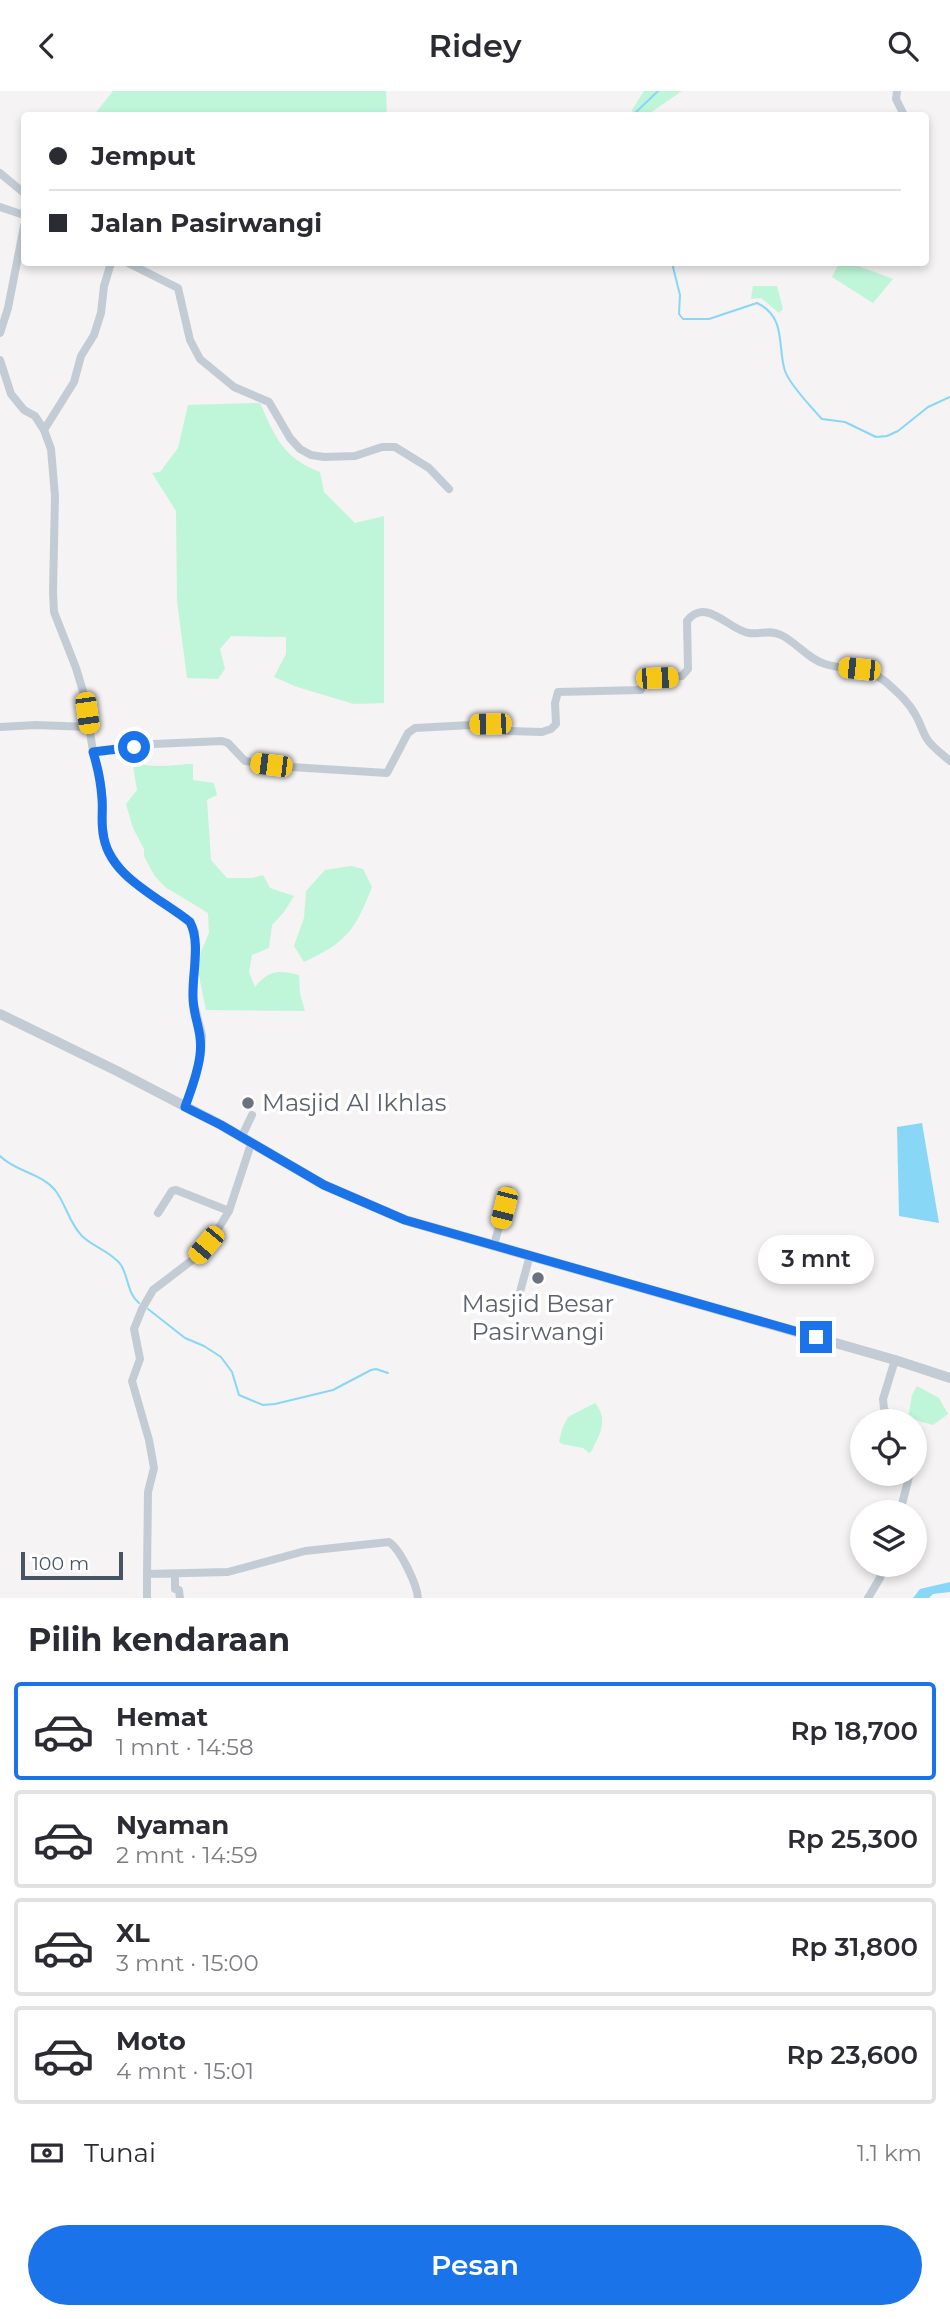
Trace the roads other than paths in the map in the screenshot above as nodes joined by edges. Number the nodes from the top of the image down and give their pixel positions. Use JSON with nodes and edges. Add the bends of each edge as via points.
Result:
{"nodes":[{"id":1,"x":897,"y":91,"type":"edge"},
{"id":2,"x":902,"y":112,"type":"edge"},
{"id":3,"x":0,"y":173,"type":"edge"},
{"id":4,"x":21,"y":190,"type":"edge"},
{"id":5,"x":0,"y":207,"type":"edge"},
{"id":6,"x":21,"y":214,"type":"edge"},
{"id":7,"x":21,"y":241,"type":"edge"},
{"id":8,"x":110,"y":266,"type":"edge"},
{"id":9,"x":134,"y":266,"type":"edge"},
{"id":10,"x":0,"y":333,"type":"edge"},
{"id":11,"x":0,"y":360,"type":"edge"},
{"id":12,"x":44,"y":430,"type":"junction"},
{"id":13,"x":449,"y":489,"type":"dead end"},
{"id":14,"x":0,"y":727,"type":"edge"},
{"id":15,"x":89,"y":727,"type":"junction"},
{"id":16,"x":93,"y":752,"type":"junction"},
{"id":17,"x":950,"y":761,"type":"edge"},
{"id":18,"x":0,"y":1014,"type":"edge"},
{"id":19,"x":185,"y":1107,"type":"junction"},
{"id":20,"x":252,"y":1115,"type":"dead end"},
{"id":21,"x":241,"y":1137,"type":"junction"},
{"id":22,"x":251,"y":1144,"type":"junction"},
{"id":23,"x":509,"y":1190,"type":"dead end"},
{"id":24,"x":229,"y":1211,"type":"junction"},
{"id":25,"x":158,"y":1213,"type":"dead end"},
{"id":26,"x":494,"y":1245,"type":"junction"},
{"id":27,"x":530,"y":1255,"type":"junction"},
{"id":28,"x":520,"y":1292,"type":"dead end"},
{"id":29,"x":895,"y":1360,"type":"junction"},
{"id":30,"x":950,"y":1378,"type":"edge"},
{"id":31,"x":886,"y":1409,"type":"edge"},
{"id":32,"x":147,"y":1574,"type":"junction"},
{"id":33,"x":175,"y":1574,"type":"junction"},
{"id":34,"x":880,"y":1577,"type":"edge"},
{"id":35,"x":147,"y":1598,"type":"edge"},
{"id":36,"x":180,"y":1598,"type":"edge"},
{"id":37,"x":418,"y":1598,"type":"edge"},
{"id":38,"x":868,"y":1598,"type":"edge"}],
"edges":[{"from":1,"to":2,"type":"street"},
{"from":3,"to":4,"type":"street"},
{"from":5,"to":6,"type":"street"},
{"from":7,"to":10,"type":"street"},
{"from":8,"to":12,"type":"street","via":[[94,335],[81,356],[74,382]]},
{"from":9,"to":13,"type":"street","via":[[178,288],[190,339],[200,359],[234,387],[269,402],[300,449],[324,457],[395,447],[429,468]]},
{"from":11,"to":12,"type":"street","via":[[11,394]]},
{"from":12,"to":15,"type":"street","via":[[51,449],[55,496],[54,612],[76,668]]},
{"from":14,"to":15,"type":"street"},
{"from":15,"to":16,"type":"street"},
{"from":16,"to":17,"type":"street","via":[[222,741],[245,761],[387,773],[415,728],[490,724],[507,731],[542,732],[556,724],[558,692],[641,690],[643,677],[682,675],[688,669],[687,621],[701,612],[749,633],[782,635],[827,665],[877,675],[906,700],[928,741]]},
{"from":16,"to":19,"type":"street","via":[[108,852],[134,882],[190,922],[195,932],[192,999],[202,1035],[201,1053]]},
{"from":18,"to":19,"type":"street"},
{"from":19,"to":21,"type":"street"},
{"from":20,"to":21,"type":"street"},
{"from":21,"to":22,"type":"street"},
{"from":22,"to":24,"type":"street"},
{"from":22,"to":26,"type":"street","via":[[384,1212]]},
{"from":23,"to":26,"type":"street"},
{"from":24,"to":25,"type":"street","via":[[176,1190]]},
{"from":24,"to":32,"type":"street","via":[[195,1258],[153,1290],[134,1329],[140,1359],[132,1381],[154,1468],[148,1492]]},
{"from":26,"to":27,"type":"street"},
{"from":27,"to":28,"type":"street"},
{"from":27,"to":29,"type":"street"},
{"from":29,"to":30,"type":"street"},
{"from":29,"to":31,"type":"street","via":[[886,1388]]},
{"from":32,"to":33,"type":"street"},
{"from":32,"to":35,"type":"street"},
{"from":33,"to":36,"type":"street"},
{"from":33,"to":37,"type":"street","via":[[229,1572],[305,1551],[389,1542],[398,1551]]},
{"from":34,"to":38,"type":"street"}]}
